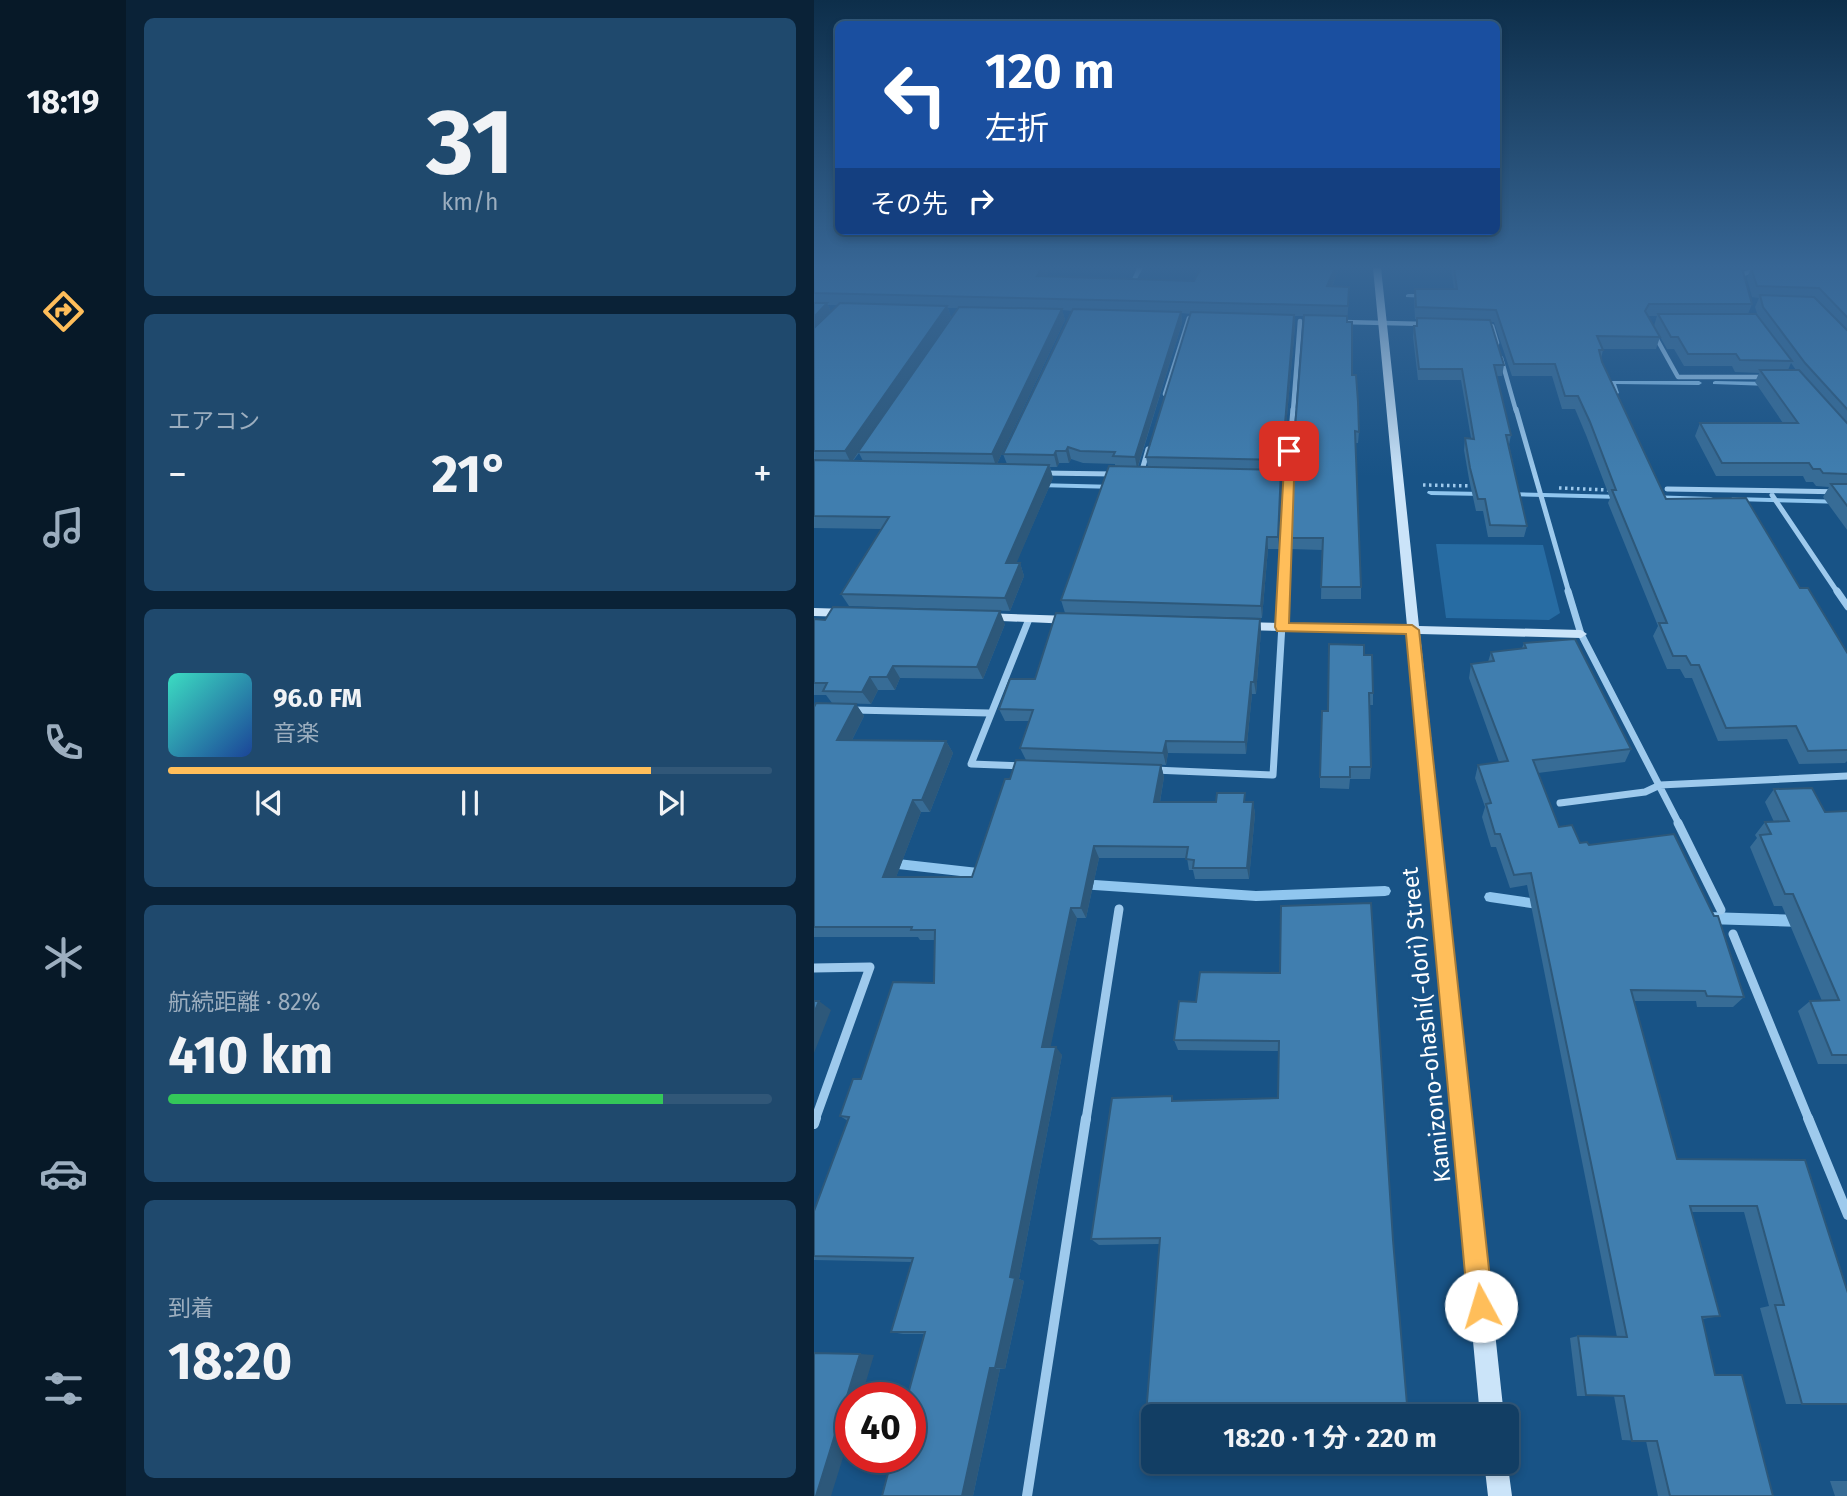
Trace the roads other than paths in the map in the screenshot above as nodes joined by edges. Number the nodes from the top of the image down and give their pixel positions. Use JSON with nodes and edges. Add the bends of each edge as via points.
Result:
{"nodes":[{"id":1,"x":1183,"y":338,"type":"edge"},
{"id":2,"x":1298,"y":338,"type":"edge"},
{"id":3,"x":1384,"y":338,"type":"edge"},
{"id":4,"x":1495,"y":338,"type":"edge"},
{"id":5,"x":1655,"y":338,"type":"edge"},
{"id":6,"x":1769,"y":377,"type":"edge"},
{"id":7,"x":1165,"y":396,"type":"edge"},
{"id":8,"x":1149,"y":448,"type":"edge"},
{"id":9,"x":1036,"y":472,"type":"edge"},
{"id":10,"x":1121,"y":474,"type":"edge"},
{"id":11,"x":1131,"y":474,"type":"edge"},
{"id":12,"x":1141,"y":474,"type":"junction"},
{"id":13,"x":1155,"y":475,"type":"edge"},
{"id":14,"x":1273,"y":477,"type":"edge"},
{"id":15,"x":1286,"y":477,"type":"junction"},
{"id":16,"x":1667,"y":489,"type":"dead end"},
{"id":17,"x":1847,"y":492,"type":"edge"},
{"id":18,"x":1772,"y":495,"type":"dead end"},
{"id":19,"x":1847,"y":607,"type":"edge"},
{"id":20,"x":814,"y":612,"type":"edge"},
{"id":21,"x":864,"y":614,"type":"edge"},
{"id":22,"x":965,"y":617,"type":"edge"},
{"id":23,"x":1029,"y":619,"type":"junction"},
{"id":24,"x":1082,"y":621,"type":"edge"},
{"id":25,"x":1228,"y":625,"type":"edge"},
{"id":26,"x":1282,"y":627,"type":"junction"},
{"id":27,"x":1412,"y":630,"type":"junction"},
{"id":28,"x":1581,"y":634,"type":"junction"},
{"id":29,"x":841,"y":709,"type":"edge"},
{"id":30,"x":989,"y":713,"type":"junction"},
{"id":31,"x":1040,"y":766,"type":"edge"},
{"id":32,"x":1149,"y":770,"type":"edge"},
{"id":33,"x":1847,"y":776,"type":"edge"},
{"id":34,"x":1660,"y":785,"type":"junction"},
{"id":35,"x":1560,"y":803,"type":"dead end"},
{"id":36,"x":1119,"y":909,"type":"dead end"},
{"id":37,"x":1721,"y":910,"type":"dead end"},
{"id":38,"x":1733,"y":934,"type":"dead end"},
{"id":39,"x":814,"y":968,"type":"edge"},
{"id":40,"x":814,"y":1124,"type":"edge"},
{"id":41,"x":1847,"y":1214,"type":"edge"},
{"id":42,"x":1491,"y":1404,"type":"edge"},
{"id":43,"x":1497,"y":1474,"type":"edge"},
{"id":44,"x":1027,"y":1496,"type":"edge"},
{"id":45,"x":1500,"y":1496,"type":"edge"}],
"edges":[{"from":1,"to":7,"type":"street"},
{"from":2,"to":15,"type":"street"},
{"from":3,"to":27,"type":"street","name":"Kamizono-ohashi(-dori) Street"},
{"from":4,"to":28,"type":"street"},
{"from":5,"to":6,"type":"street","via":[[1678,377]]},
{"from":8,"to":12,"type":"street"},
{"from":9,"to":10,"type":"street"},
{"from":11,"to":12,"type":"street"},
{"from":12,"to":13,"type":"street"},
{"from":14,"to":15,"type":"street"},
{"from":15,"to":26,"type":"street"},
{"from":16,"to":17,"type":"street"},
{"from":18,"to":19,"type":"street"},
{"from":20,"to":21,"type":"street"},
{"from":22,"to":23,"type":"street"},
{"from":23,"to":24,"type":"street"},
{"from":23,"to":30,"type":"street"},
{"from":25,"to":26,"type":"street"},
{"from":26,"to":27,"type":"street"},
{"from":26,"to":32,"type":"street","via":[[1273,775]]},
{"from":27,"to":28,"type":"street"},
{"from":27,"to":42,"type":"street","name":"Kamizono-ohashi(-dori) Street"},
{"from":28,"to":34,"type":"street"},
{"from":29,"to":30,"type":"street"},
{"from":30,"to":31,"type":"street","via":[[971,764]]},
{"from":33,"to":34,"type":"street"},
{"from":34,"to":35,"type":"street","via":[[1645,792]]},
{"from":34,"to":37,"type":"street"},
{"from":36,"to":44,"type":"street"},
{"from":38,"to":41,"type":"street"},
{"from":39,"to":40,"type":"street","via":[[869,967]]},
{"from":43,"to":45,"type":"street"}]}
